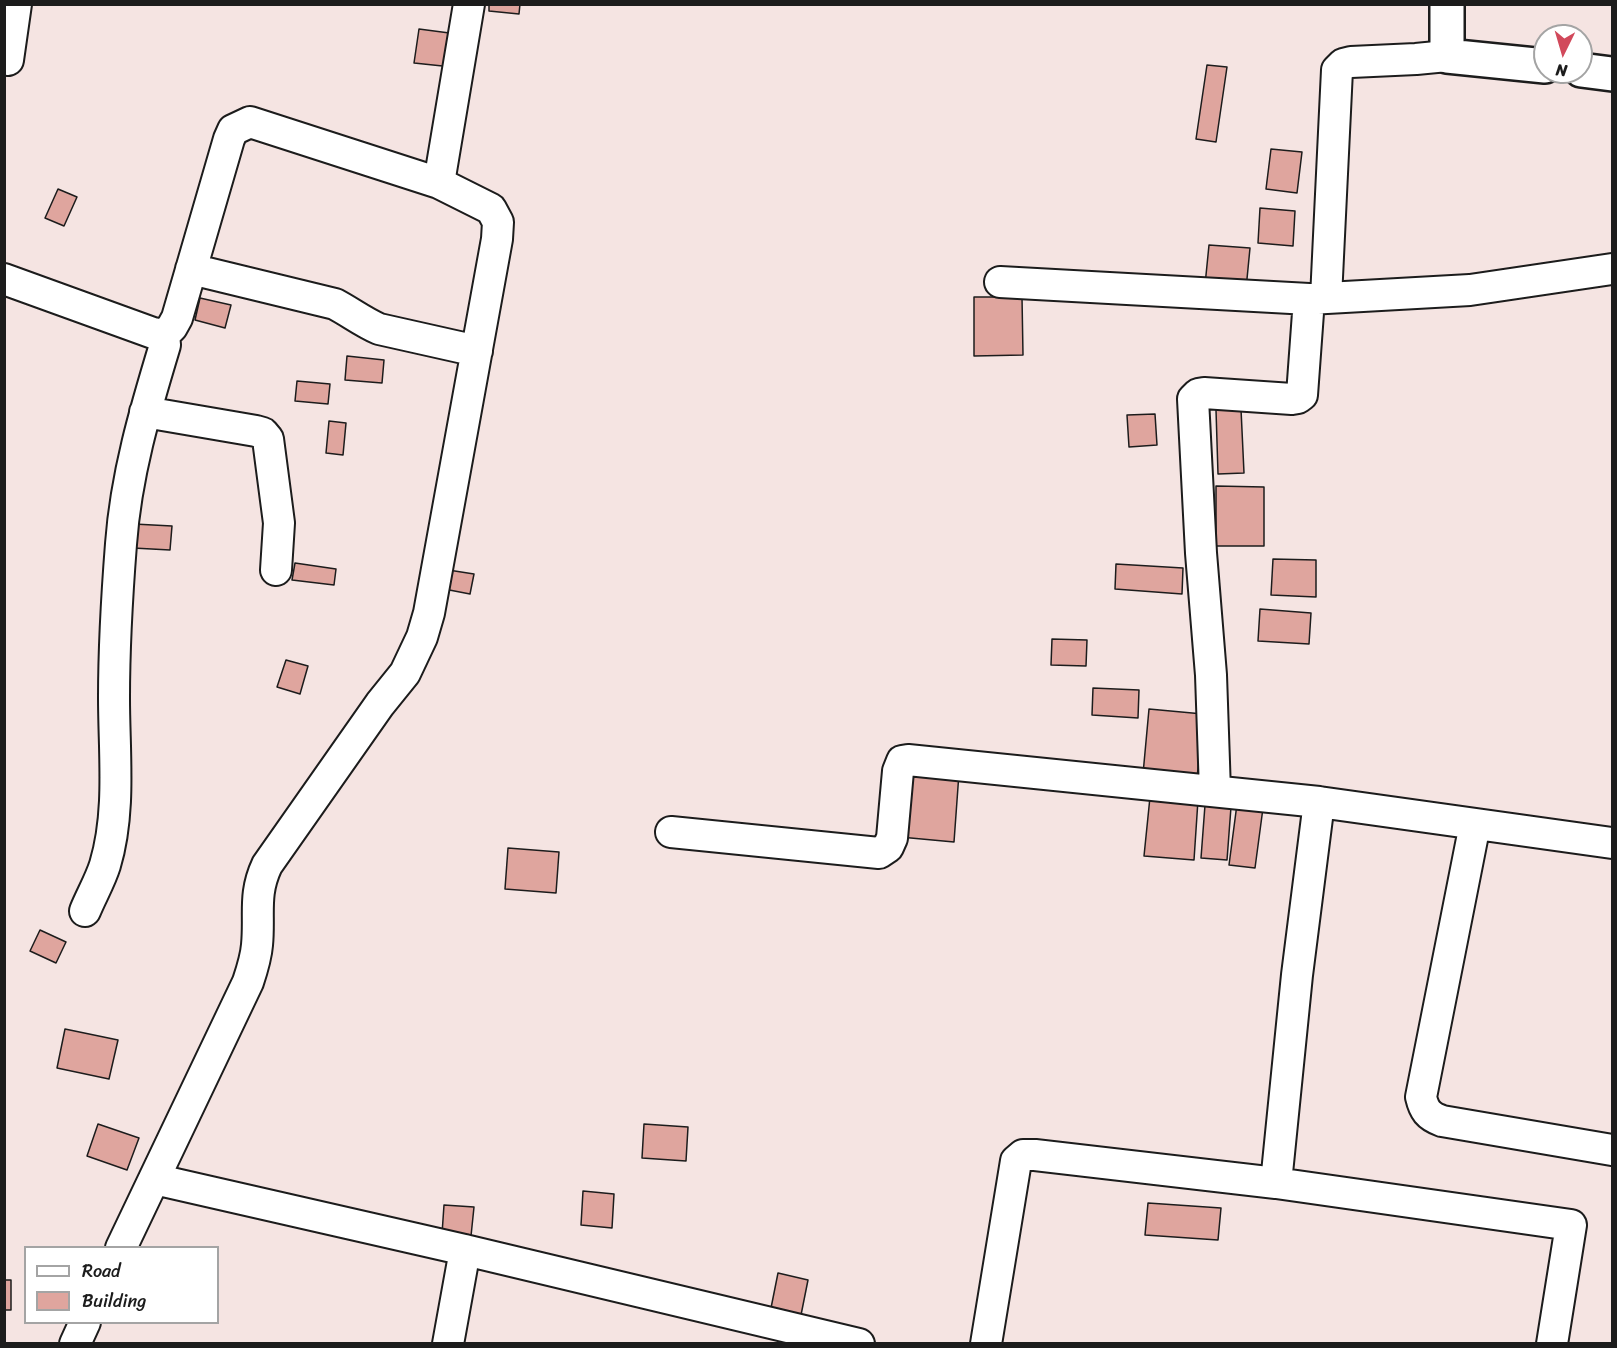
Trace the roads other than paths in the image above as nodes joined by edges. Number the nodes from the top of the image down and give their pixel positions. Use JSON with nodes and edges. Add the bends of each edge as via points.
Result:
{"nodes":[{"id":1,"x":16,"y":4,"type":"edge"},
{"id":2,"x":469,"y":4,"type":"edge"},
{"id":3,"x":1447,"y":4,"type":"edge"},
{"id":4,"x":1448,"y":56,"type":"junction"},
{"id":5,"x":8,"y":60,"type":"dead end"},
{"id":6,"x":1533,"y":65,"type":"edge"},
{"id":7,"x":1593,"y":72,"type":"edge"},
{"id":8,"x":1612,"y":74,"type":"edge"},
{"id":9,"x":439,"y":183,"type":"junction"},
{"id":10,"x":1612,"y":268,"type":"edge"},
{"id":11,"x":191,"y":269,"type":"junction"},
{"id":12,"x":4,"y":279,"type":"edge"},
{"id":13,"x":1000,"y":282,"type":"dead end"},
{"id":14,"x":1317,"y":298,"type":"junction"},
{"id":15,"x":164,"y":335,"type":"junction"},
{"id":16,"x":477,"y":351,"type":"junction"},
{"id":17,"x":145,"y":412,"type":"junction"},
{"id":18,"x":276,"y":570,"type":"dead end"},
{"id":19,"x":1215,"y":791,"type":"junction"},
{"id":20,"x":1319,"y":802,"type":"junction"},
{"id":21,"x":1475,"y":824,"type":"junction"},
{"id":22,"x":671,"y":832,"type":"dead end"},
{"id":23,"x":1612,"y":843,"type":"edge"},
{"id":24,"x":85,"y":911,"type":"dead end"},
{"id":25,"x":1612,"y":1150,"type":"edge"},
{"id":26,"x":154,"y":1179,"type":"junction"},
{"id":27,"x":1276,"y":1183,"type":"junction"},
{"id":28,"x":122,"y":1246,"type":"edge"},
{"id":29,"x":465,"y":1250,"type":"junction"},
{"id":30,"x":85,"y":1324,"type":"edge"},
{"id":31,"x":75,"y":1344,"type":"edge"},
{"id":32,"x":448,"y":1344,"type":"edge"},
{"id":33,"x":859,"y":1344,"type":"edge"},
{"id":34,"x":986,"y":1344,"type":"edge"},
{"id":35,"x":1552,"y":1344,"type":"edge"}],
"edges":[{"from":1,"to":5,"type":"street"},
{"from":2,"to":9,"type":"street"},
{"from":3,"to":4,"type":"street"},
{"from":4,"to":6,"type":"street"},
{"from":4,"to":14,"type":"street","via":[[1351,62],[1337,70]]},
{"from":7,"to":8,"type":"street"},
{"from":9,"to":11,"type":"street","via":[[250,122],[241,125],[229,139]]},
{"from":9,"to":16,"type":"street","via":[[491,209],[498,222]]},
{"from":10,"to":14,"type":"street","via":[[1470,290]]},
{"from":11,"to":15,"type":"street","via":[[177,318]]},
{"from":11,"to":16,"type":"street","via":[[334,304],[378,329]]},
{"from":12,"to":15,"type":"street"},
{"from":13,"to":14,"type":"street"},
{"from":14,"to":19,"type":"street","via":[[1302,395],[1292,399],[1204,393],[1193,399]]},
{"from":15,"to":17,"type":"street","via":[[165,345]]},
{"from":16,"to":26,"type":"street","via":[[422,637],[405,673],[267,865],[260,881],[257,944],[248,982]]},
{"from":17,"to":18,"type":"street","via":[[256,431],[268,439],[279,524]]},
{"from":17,"to":24,"type":"street","via":[[128,481],[121,543],[112,827],[105,866]]},
{"from":19,"to":20,"type":"street"},
{"from":19,"to":22,"type":"street","via":[[908,760],[902,761],[898,771],[892,838],[879,853]]},
{"from":20,"to":21,"type":"street"},
{"from":20,"to":27,"type":"street"},
{"from":21,"to":23,"type":"street"},
{"from":21,"to":25,"type":"street","via":[[1421,1097],[1424,1109],[1442,1121]]},
{"from":26,"to":28,"type":"street"},
{"from":26,"to":29,"type":"street"},
{"from":27,"to":34,"type":"street","via":[[1023,1155],[1014,1170]]},
{"from":27,"to":35,"type":"street","via":[[1571,1225]]},
{"from":29,"to":32,"type":"street"},
{"from":29,"to":33,"type":"street"},
{"from":30,"to":31,"type":"street"}]}
